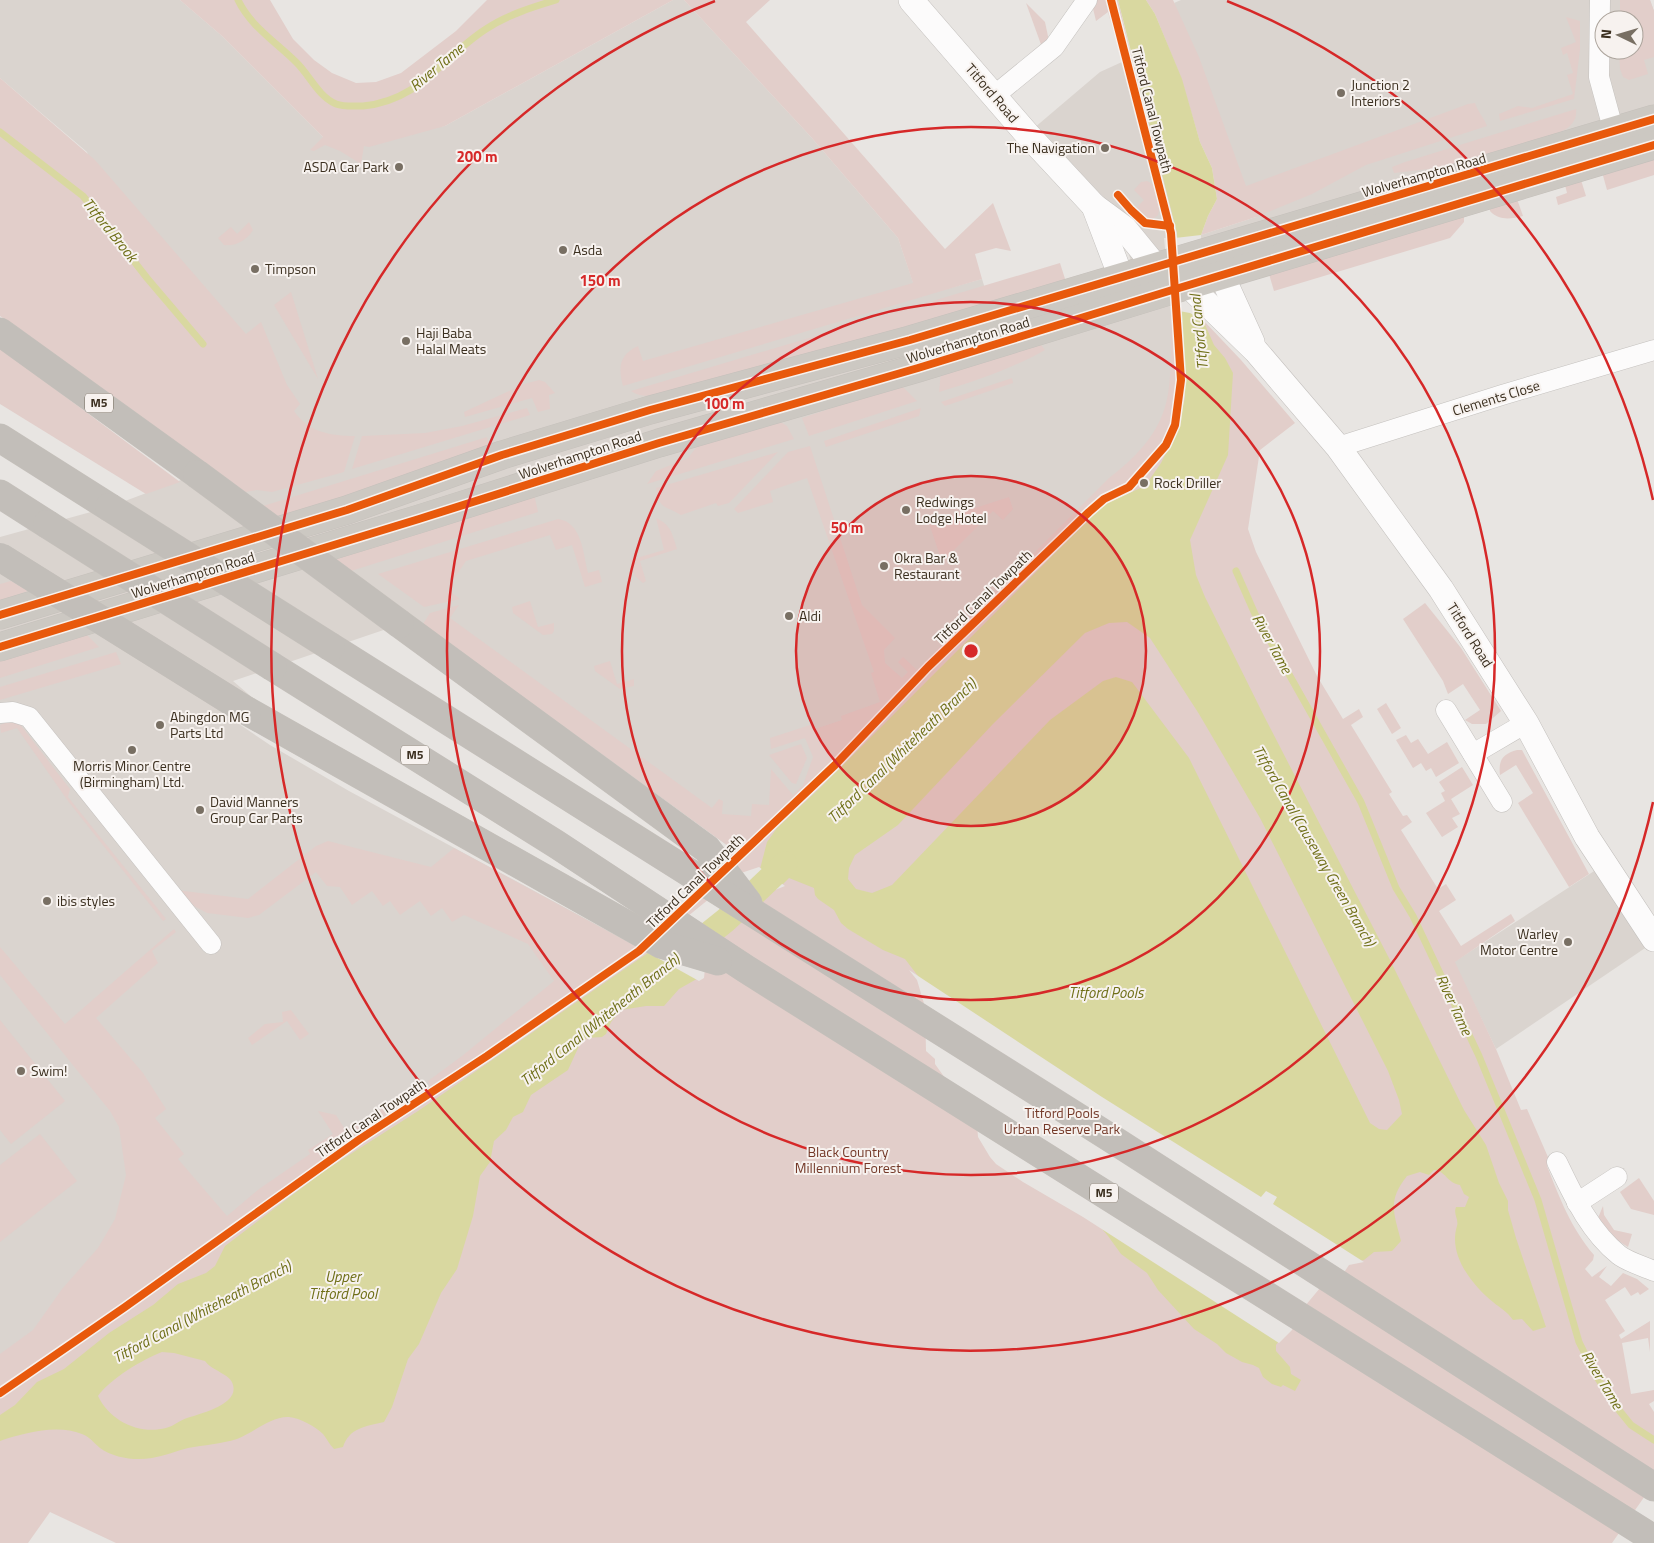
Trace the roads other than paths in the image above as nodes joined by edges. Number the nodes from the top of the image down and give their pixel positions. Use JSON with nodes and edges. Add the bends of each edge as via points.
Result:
{"nodes":[{"id":1,"x":911,"y":0,"type":"edge"},
{"id":2,"x":1087,"y":0,"type":"edge"},
{"id":3,"x":1600,"y":0,"type":"edge"},
{"id":4,"x":994,"y":96,"type":"junction"},
{"id":5,"x":1654,"y":119,"type":"edge"},
{"id":6,"x":1614,"y":132,"type":"junction"},
{"id":7,"x":1654,"y":146,"type":"edge"},
{"id":8,"x":1094,"y":206,"type":"junction"},
{"id":9,"x":1121,"y":277,"type":"junction"},
{"id":10,"x":1183,"y":278,"type":"junction"},
{"id":11,"x":0,"y":332,"type":"edge"},
{"id":12,"x":1654,"y":350,"type":"edge"},
{"id":13,"x":767,"y":412,"type":"junction"},
{"id":14,"x":582,"y":430,"type":"junction"},
{"id":15,"x":0,"y":438,"type":"edge"},
{"id":16,"x":1338,"y":447,"type":"junction"},
{"id":17,"x":502,"y":455,"type":"junction"},
{"id":18,"x":614,"y":458,"type":"junction"},
{"id":19,"x":0,"y":494,"type":"edge"},
{"id":20,"x":0,"y":556,"type":"edge"},
{"id":21,"x":0,"y":615,"type":"edge"},
{"id":22,"x":0,"y":647,"type":"edge"},
{"id":23,"x":1446,"y":710,"type":"dead end"},
{"id":24,"x":0,"y":713,"type":"edge"},
{"id":25,"x":1526,"y":723,"type":"junction"},
{"id":26,"x":1473,"y":754,"type":"junction"},
{"id":27,"x":1502,"y":802,"type":"dead end"},
{"id":28,"x":758,"y":916,"type":"junction"},
{"id":29,"x":1650,"y":925,"type":"edge"},
{"id":30,"x":211,"y":944,"type":"dead end"},
{"id":31,"x":746,"y":969,"type":"junction"},
{"id":32,"x":1557,"y":1162,"type":"dead end"},
{"id":33,"x":1617,"y":1178,"type":"dead end"},
{"id":34,"x":1577,"y":1203,"type":"junction"},
{"id":35,"x":1654,"y":1271,"type":"edge"},
{"id":36,"x":1654,"y":1487,"type":"edge"},
{"id":37,"x":1654,"y":1539,"type":"edge"}],
"edges":[{"from":1,"to":4,"type":"street","name":"Titford Road"},
{"from":2,"to":4,"type":"street","via":[[1054,47]]},
{"from":3,"to":6,"type":"street","via":[[1598,77]]},
{"from":4,"to":8,"type":"street","name":"Titford Road"},
{"from":5,"to":6,"type":"highway","name":"Wolverhampton Road"},
{"from":6,"to":10,"type":"highway","name":"Wolverhampton Road"},
{"from":7,"to":10,"type":"highway","name":"Wolverhampton Road"},
{"from":8,"to":9,"type":"street","name":"Titford Road"},
{"from":8,"to":10,"type":"street","name":"Titford Road"},
{"from":9,"to":10,"type":"highway","via":[[1129,289]]},
{"from":9,"to":14,"type":"highway","name":"Wolverhampton Road","via":[[910,340]]},
{"from":10,"to":13,"type":"highway","name":"Wolverhampton Road"},
{"from":10,"to":16,"type":"street","name":"Titford Road","via":[[1256,351]]},
{"from":11,"to":28,"type":"highway","number":"M5","bridge":true,"via":[[707,850]]},
{"from":12,"to":16,"type":"street","name":"Clements Close"},
{"from":13,"to":14,"type":"highway","via":[[743,402],[610,438]]},
{"from":13,"to":18,"type":"highway","name":"Wolverhampton Road"},
{"from":14,"to":17,"type":"highway","name":"Wolverhampton Road"},
{"from":15,"to":28,"type":"highway","number":"M5","bridge":true},
{"from":16,"to":25,"type":"street","name":"Titford Road","via":[[1441,588]]},
{"from":17,"to":18,"type":"highway","via":[[553,457],[586,448]]},
{"from":17,"to":21,"type":"highway","name":"Wolverhampton Road","via":[[347,510]]},
{"from":18,"to":22,"type":"highway","name":"Wolverhampton Road"},
{"from":19,"to":31,"type":"highway","number":"M5","bridge":true,"via":[[556,844]]},
{"from":20,"to":31,"type":"highway","number":"M5","bridge":true,"via":[[247,711],[536,876],[661,944]]},
{"from":23,"to":26,"type":"street"},
{"from":24,"to":30,"type":"street","via":[[13,712],[29,717]]},
{"from":25,"to":26,"type":"street"},
{"from":25,"to":29,"type":"street","name":"Titford Road","via":[[1588,837]]},
{"from":26,"to":27,"type":"street"},
{"from":28,"to":36,"type":"highway","number":"M5"},
{"from":31,"to":37,"type":"highway","number":"M5"},
{"from":32,"to":34,"type":"street"},
{"from":33,"to":34,"type":"street"},
{"from":34,"to":35,"type":"street","via":[[1598,1235],[1620,1256]]}]}
